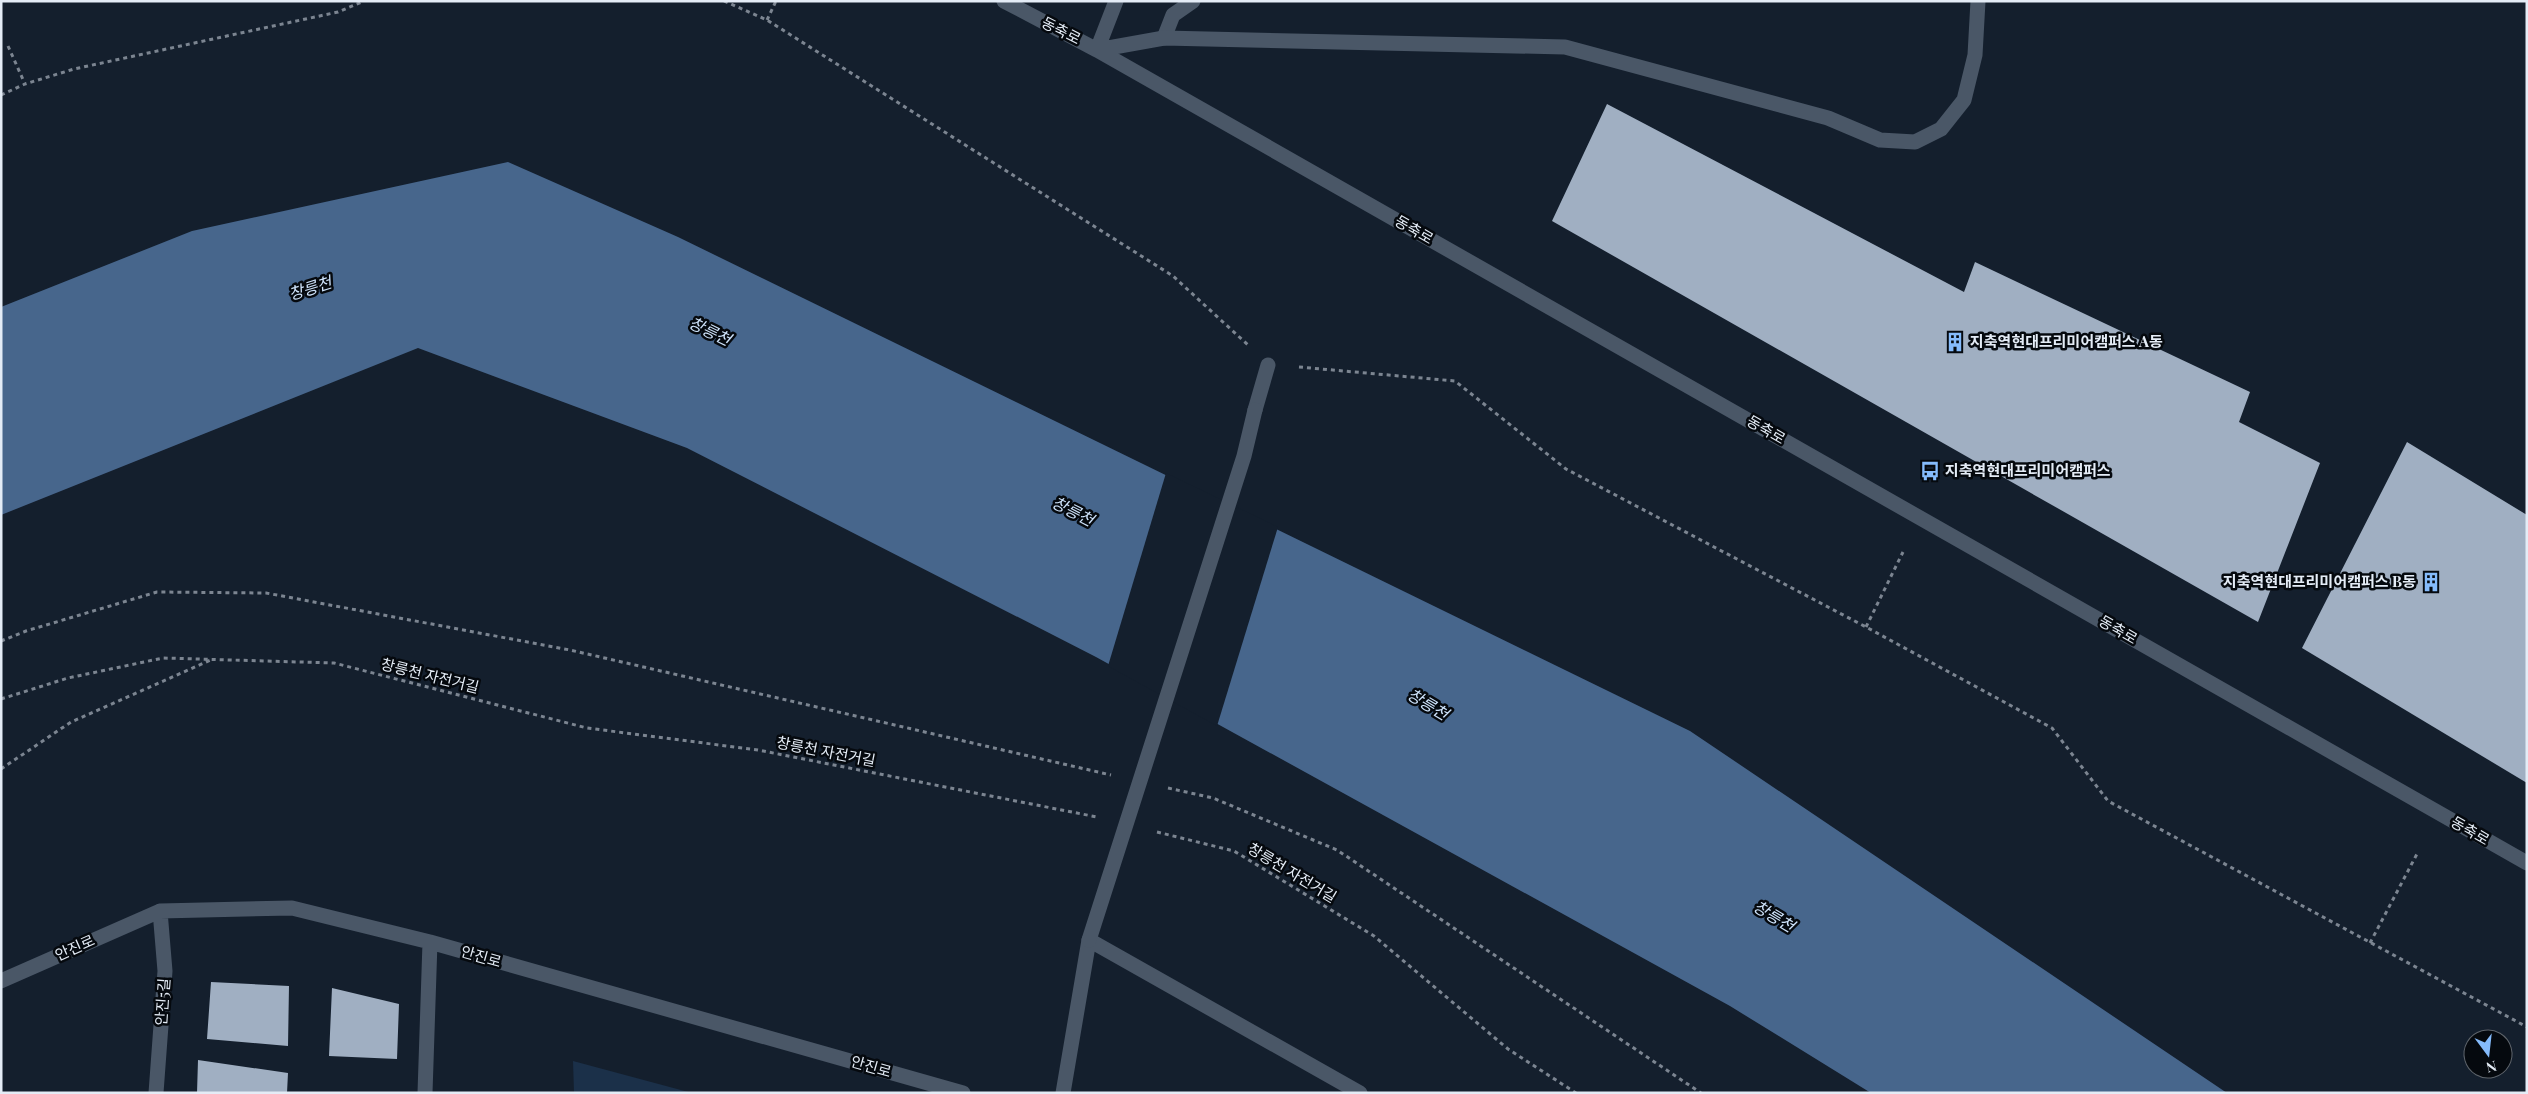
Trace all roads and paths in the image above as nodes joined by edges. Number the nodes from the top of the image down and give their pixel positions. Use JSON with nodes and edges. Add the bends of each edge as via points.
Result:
{"nodes":[{"id":1,"x":364,"y":1,"type":"edge"},
{"id":2,"x":724,"y":1,"type":"edge"},
{"id":3,"x":776,"y":1,"type":"edge"},
{"id":4,"x":1004,"y":1,"type":"edge"},
{"id":5,"x":1116,"y":1,"type":"edge"},
{"id":6,"x":1193,"y":1,"type":"edge"},
{"id":7,"x":1978,"y":1,"type":"edge"},
{"id":8,"x":767,"y":20,"type":"junction"},
{"id":9,"x":1164,"y":38,"type":"junction"},
{"id":10,"x":8,"y":46,"type":"dead end"},
{"id":11,"x":1097,"y":50,"type":"junction"},
{"id":12,"x":25,"y":84,"type":"junction"},
{"id":13,"x":1,"y":95,"type":"edge"},
{"id":14,"x":1268,"y":364,"type":"junction"},
{"id":15,"x":1903,"y":552,"type":"dead end"},
{"id":16,"x":1866,"y":627,"type":"junction"},
{"id":17,"x":1,"y":641,"type":"edge"},
{"id":18,"x":216,"y":658,"type":"junction"},
{"id":19,"x":1,"y":699,"type":"edge"},
{"id":20,"x":1,"y":769,"type":"edge"},
{"id":21,"x":1116,"y":776,"type":"dead end"},
{"id":22,"x":1164,"y":787,"type":"dead end"},
{"id":23,"x":1106,"y":819,"type":"dead end"},
{"id":24,"x":1152,"y":831,"type":"dead end"},
{"id":25,"x":2418,"y":852,"type":"dead end"},
{"id":26,"x":2527,"y":863,"type":"edge"},
{"id":27,"x":160,"y":910,"type":"junction"},
{"id":28,"x":1089,"y":940,"type":"junction"},
{"id":29,"x":430,"y":942,"type":"junction"},
{"id":30,"x":2370,"y":943,"type":"junction"},
{"id":31,"x":1,"y":980,"type":"edge"},
{"id":32,"x":2527,"y":1027,"type":"edge"},
{"id":33,"x":156,"y":1093,"type":"edge"},
{"id":34,"x":425,"y":1093,"type":"edge"},
{"id":35,"x":963,"y":1093,"type":"edge"},
{"id":36,"x":1064,"y":1093,"type":"edge"},
{"id":37,"x":1360,"y":1093,"type":"edge"},
{"id":38,"x":1576,"y":1093,"type":"edge"},
{"id":39,"x":1701,"y":1093,"type":"edge"}],
"edges":[{"from":1,"to":12,"type":"path","via":[[338,12],[74,70]]},
{"from":2,"to":8,"type":"path"},
{"from":3,"to":8,"type":"path"},
{"from":4,"to":11,"type":"street","name":"동축로"},
{"from":5,"to":11,"type":"street"},
{"from":6,"to":9,"type":"street","via":[[1173,14]]},
{"from":7,"to":9,"type":"street","via":[[1976,55],[1964,100],[1941,129],[1915,142],[1880,140],[1828,118],[1565,47]]},
{"from":8,"to":14,"type":"path","via":[[1173,276]]},
{"from":9,"to":11,"type":"street"},
{"from":10,"to":12,"type":"path"},
{"from":11,"to":26,"type":"street","name":"동축로"},
{"from":12,"to":13,"type":"path"},
{"from":14,"to":16,"type":"path","via":[[1456,381],[1566,469]]},
{"from":14,"to":28,"type":"street","bridge":true,"via":[[1241,465]]},
{"from":15,"to":16,"type":"path"},
{"from":16,"to":30,"type":"path","via":[[2052,728],[2108,801]]},
{"from":17,"to":21,"type":"path","via":[[157,592],[266,593],[570,650]]},
{"from":18,"to":19,"type":"path","name":"창릉천 자전거길","via":[[163,658],[68,678]]},
{"from":18,"to":20,"type":"path","via":[[71,722]]},
{"from":18,"to":23,"type":"path","name":"창릉천 자전거길","via":[[334,663],[587,728],[758,750]]},
{"from":22,"to":39,"type":"path","via":[[1213,798],[1337,850]]},
{"from":24,"to":38,"type":"path","name":"창릉천 자전거길","via":[[1234,851],[1374,936],[1508,1049]]},
{"from":25,"to":30,"type":"path"},
{"from":27,"to":29,"type":"street","name":"안진로","via":[[292,908]]},
{"from":27,"to":31,"type":"street","name":"안진로"},
{"from":27,"to":33,"type":"street","name":"안진5길","via":[[165,971]]},
{"from":28,"to":36,"type":"street"},
{"from":28,"to":37,"type":"street"},
{"from":29,"to":34,"type":"street"},
{"from":29,"to":35,"type":"street","name":"안진로"},
{"from":30,"to":32,"type":"path"}]}
